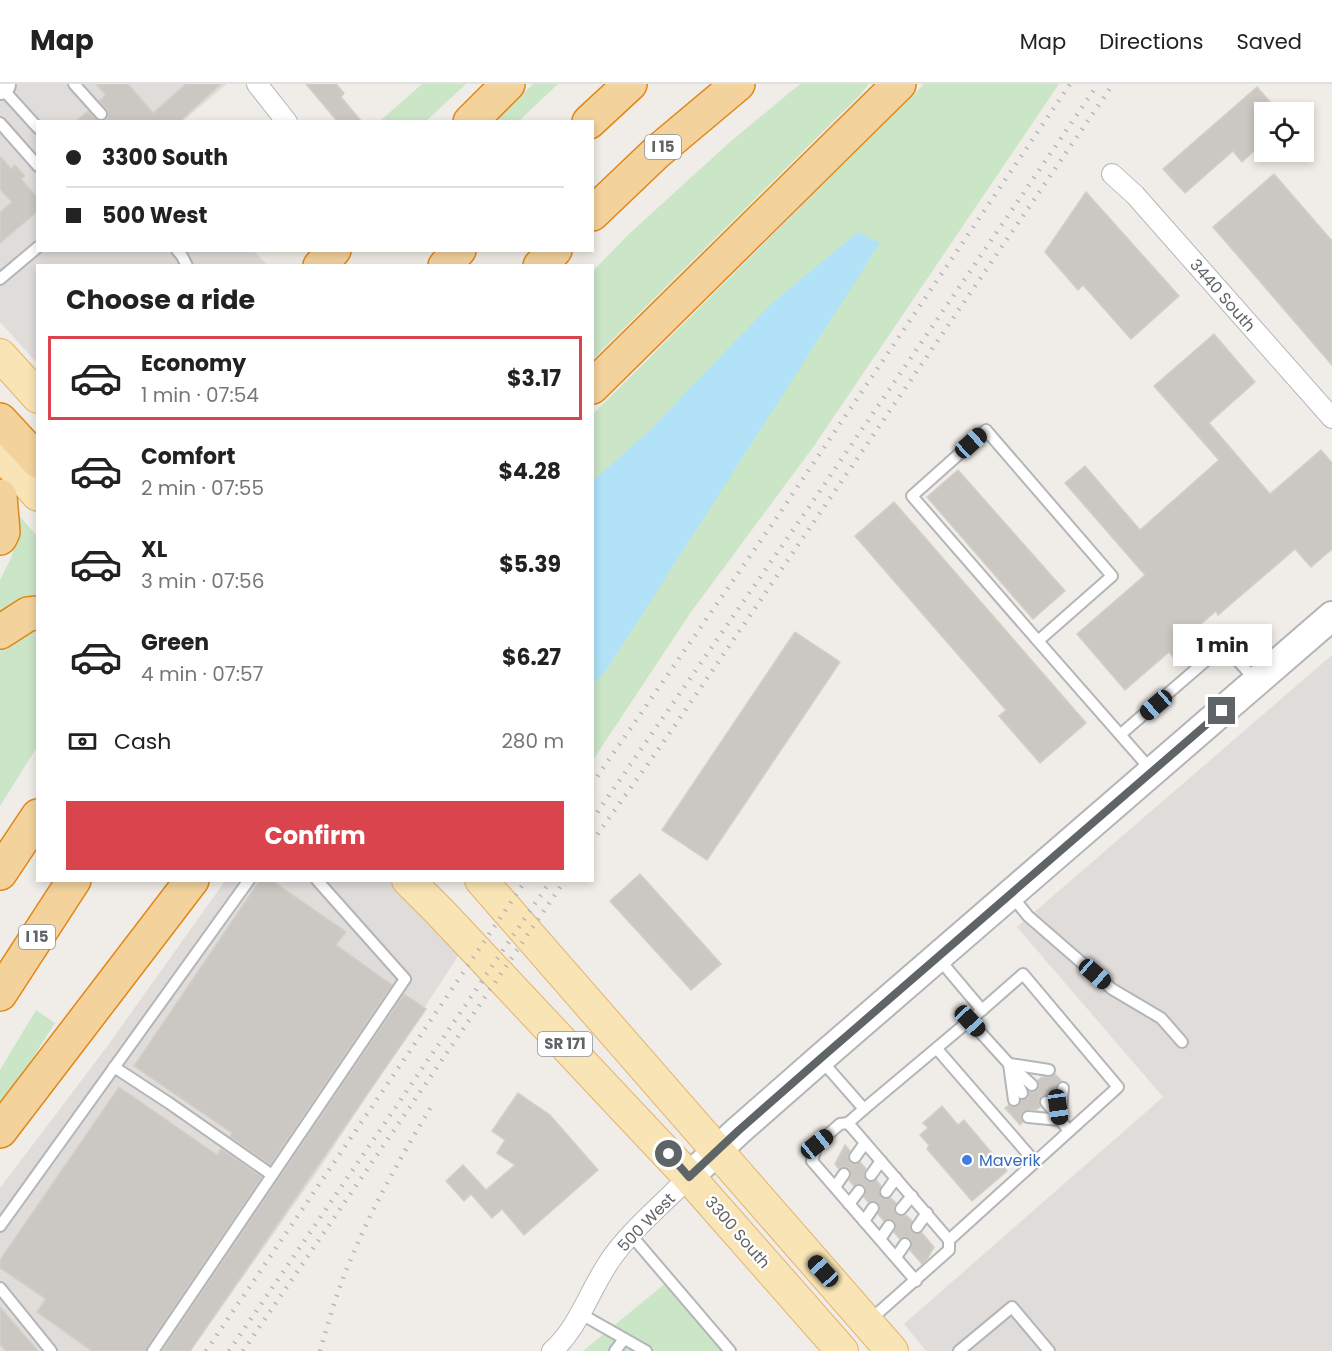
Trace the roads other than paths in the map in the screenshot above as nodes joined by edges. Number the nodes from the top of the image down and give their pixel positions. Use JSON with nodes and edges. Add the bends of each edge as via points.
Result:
{"nodes":[{"id":1,"x":74,"y":84,"type":"edge"},
{"id":2,"x":257,"y":84,"type":"edge"},
{"id":3,"x":508,"y":84,"type":"edge"},
{"id":4,"x":630,"y":84,"type":"edge"},
{"id":5,"x":738,"y":84,"type":"edge"},
{"id":6,"x":899,"y":84,"type":"edge"},
{"id":7,"x":0,"y":85,"type":"edge"},
{"id":8,"x":101,"y":114,"type":"dead end"},
{"id":9,"x":285,"y":120,"type":"edge"},
{"id":10,"x":472,"y":120,"type":"edge"},
{"id":11,"x":591,"y":120,"type":"edge"},
{"id":12,"x":0,"y":123,"type":"edge"},
{"id":13,"x":36,"y":126,"type":"edge"},
{"id":14,"x":36,"y":164,"type":"edge"},
{"id":15,"x":1112,"y":174,"type":"dead end"},
{"id":16,"x":594,"y":212,"type":"edge"},
{"id":17,"x":36,"y":249,"type":"edge"},
{"id":18,"x":332,"y":252,"type":"edge"},
{"id":19,"x":357,"y":252,"type":"edge"},
{"id":20,"x":457,"y":252,"type":"edge"},
{"id":21,"x":553,"y":252,"type":"edge"},
{"id":22,"x":322,"y":264,"type":"edge"},
{"id":23,"x":347,"y":264,"type":"edge"},
{"id":24,"x":448,"y":264,"type":"edge"},
{"id":25,"x":542,"y":264,"type":"edge"},
{"id":26,"x":0,"y":279,"type":"edge"},
{"id":27,"x":0,"y":355,"type":"edge"},
{"id":28,"x":594,"y":385,"type":"edge"},
{"id":29,"x":36,"y":395,"type":"edge"},
{"id":30,"x":1332,"y":418,"type":"edge"},
{"id":31,"x":0,"y":420,"type":"edge"},
{"id":32,"x":0,"y":453,"type":"edge"},
{"id":33,"x":36,"y":459,"type":"edge"},
{"id":34,"x":36,"y":493,"type":"edge"},
{"id":35,"x":0,"y":496,"type":"edge"},
{"id":36,"x":0,"y":538,"type":"edge"},
{"id":37,"x":36,"y":613,"type":"edge"},
{"id":38,"x":1332,"y":616,"type":"edge"},
{"id":39,"x":0,"y":632,"type":"edge"},
{"id":40,"x":1038,"y":641,"type":"junction"},
{"id":41,"x":1256,"y":681,"type":"junction"},
{"id":42,"x":1121,"y":734,"type":"junction"},
{"id":43,"x":1152,"y":771,"type":"junction"},
{"id":44,"x":36,"y":819,"type":"edge"},
{"id":45,"x":0,"y":873,"type":"edge"},
{"id":46,"x":73,"y":882,"type":"edge"},
{"id":47,"x":190,"y":882,"type":"edge"},
{"id":48,"x":248,"y":882,"type":"edge"},
{"id":49,"x":319,"y":882,"type":"edge"},
{"id":50,"x":410,"y":882,"type":"edge"},
{"id":51,"x":483,"y":882,"type":"edge"},
{"id":52,"x":175,"y":894,"type":"edge"},
{"id":53,"x":1010,"y":895,"type":"junction"},
{"id":54,"x":937,"y":958,"type":"junction"},
{"id":55,"x":0,"y":994,"type":"edge"},
{"id":56,"x":982,"y":1010,"type":"junction"},
{"id":57,"x":970,"y":1021,"type":"junction"},
{"id":58,"x":1182,"y":1042,"type":"dead end"},
{"id":59,"x":937,"y":1049,"type":"junction"},
{"id":60,"x":820,"y":1059,"type":"junction"},
{"id":61,"x":1009,"y":1064,"type":"junction"},
{"id":62,"x":114,"y":1067,"type":"junction"},
{"id":63,"x":1046,"y":1073,"type":"dead end"},
{"id":64,"x":1032,"y":1085,"type":"dead end"},
{"id":65,"x":1059,"y":1090,"type":"dead end"},
{"id":66,"x":1018,"y":1097,"type":"dead end"},
{"id":67,"x":1046,"y":1102,"type":"dead end"},
{"id":68,"x":864,"y":1109,"type":"junction"},
{"id":69,"x":1032,"y":1114,"type":"dead end"},
{"id":70,"x":1060,"y":1120,"type":"junction"},
{"id":71,"x":848,"y":1123,"type":"junction"},
{"id":72,"x":0,"y":1131,"type":"edge"},
{"id":73,"x":1070,"y":1131,"type":"junction"},
{"id":74,"x":865,"y":1143,"type":"junction"},
{"id":75,"x":717,"y":1150,"type":"junction"},
{"id":76,"x":855,"y":1157,"type":"dead end"},
{"id":77,"x":881,"y":1161,"type":"junction"},
{"id":78,"x":1035,"y":1162,"type":"junction"},
{"id":79,"x":843,"y":1174,"type":"dead end"},
{"id":80,"x":272,"y":1175,"type":"junction"},
{"id":81,"x":871,"y":1175,"type":"dead end"},
{"id":82,"x":689,"y":1177,"type":"junction"},
{"id":83,"x":896,"y":1178,"type":"junction"},
{"id":84,"x":835,"y":1187,"type":"junction"},
{"id":85,"x":859,"y":1191,"type":"dead end"},
{"id":86,"x":886,"y":1192,"type":"dead end"},
{"id":87,"x":912,"y":1196,"type":"junction"},
{"id":88,"x":849,"y":1204,"type":"junction"},
{"id":89,"x":873,"y":1208,"type":"dead end"},
{"id":90,"x":901,"y":1209,"type":"dead end"},
{"id":91,"x":927,"y":1213,"type":"junction"},
{"id":92,"x":864,"y":1221,"type":"junction"},
{"id":93,"x":0,"y":1226,"type":"edge"},
{"id":94,"x":889,"y":1226,"type":"dead end"},
{"id":95,"x":917,"y":1227,"type":"dead end"},
{"id":96,"x":631,"y":1235,"type":"junction"},
{"id":97,"x":880,"y":1239,"type":"junction"},
{"id":98,"x":949,"y":1240,"type":"junction"},
{"id":99,"x":905,"y":1244,"type":"dead end"},
{"id":100,"x":896,"y":1257,"type":"junction"},
{"id":101,"x":916,"y":1281,"type":"junction"},
{"id":102,"x":0,"y":1288,"type":"edge"},
{"id":103,"x":581,"y":1314,"type":"junction"},
{"id":104,"x":868,"y":1322,"type":"junction"},
{"id":105,"x":624,"y":1340,"type":"junction"},
{"id":106,"x":51,"y":1351,"type":"edge"},
{"id":107,"x":153,"y":1351,"type":"edge"},
{"id":108,"x":552,"y":1351,"type":"edge"},
{"id":109,"x":615,"y":1351,"type":"edge"},
{"id":110,"x":646,"y":1351,"type":"edge"},
{"id":111,"x":730,"y":1351,"type":"edge"},
{"id":112,"x":842,"y":1351,"type":"edge"},
{"id":113,"x":892,"y":1351,"type":"edge"},
{"id":114,"x":959,"y":1351,"type":"edge"},
{"id":115,"x":1049,"y":1351,"type":"edge"}],
"edges":[{"from":1,"to":8,"type":"lane"},
{"from":2,"to":9,"type":"street"},
{"from":3,"to":10,"type":"highway"},
{"from":4,"to":11,"type":"highway"},
{"from":5,"to":16,"type":"highway","number":"I 15","via":[[657,152]]},
{"from":6,"to":28,"type":"highway"},
{"from":7,"to":13,"type":"lane"},
{"from":12,"to":14,"type":"lane"},
{"from":15,"to":30,"type":"street","name":"3440 South","via":[[1136,195]]},
{"from":17,"to":26,"type":"lane"},
{"from":18,"to":22,"type":"highway"},
{"from":19,"to":23,"type":"highway"},
{"from":20,"to":24,"type":"highway"},
{"from":21,"to":25,"type":"highway"},
{"from":27,"to":29,"type":"main road"},
{"from":31,"to":33,"type":"highway"},
{"from":32,"to":34,"type":"main road"},
{"from":35,"to":36,"type":"highway"},
{"from":37,"to":39,"type":"highway"},
{"from":38,"to":41,"type":"main road","name":"500 West"},
{"from":40,"to":40,"type":"lane","via":[[912,496],[986,430],[1112,576]]},
{"from":40,"to":42,"type":"lane"},
{"from":41,"to":42,"type":"lane","via":[[1224,645]]},
{"from":41,"to":43,"type":"main road","name":"500 West"},
{"from":42,"to":43,"type":"lane"},
{"from":43,"to":53,"type":"main road","name":"500 West"},
{"from":44,"to":45,"type":"highway"},
{"from":46,"to":55,"type":"highway","number":"I 15"},
{"from":47,"to":52,"type":"highway"},
{"from":48,"to":62,"type":"lane"},
{"from":49,"to":80,"type":"lane","via":[[405,979]]},
{"from":50,"to":82,"type":"main road","name":"3300 South","number":"SR 171"},
{"from":51,"to":75,"type":"main road","number":"SR 171"},
{"from":52,"to":72,"type":"highway"},
{"from":53,"to":54,"type":"main road","name":"500 West"},
{"from":53,"to":58,"type":"lane","via":[[1028,916],[1112,989],[1161,1018]]},
{"from":54,"to":56,"type":"lane"},
{"from":54,"to":60,"type":"main road","name":"500 West"},
{"from":56,"to":57,"type":"lane"},
{"from":56,"to":73,"type":"lane","via":[[1023,974],[1118,1087]]},
{"from":57,"to":59,"type":"lane"},
{"from":57,"to":61,"type":"lane"},
{"from":59,"to":68,"type":"lane"},
{"from":59,"to":78,"type":"lane"},
{"from":60,"to":68,"type":"lane"},
{"from":60,"to":75,"type":"main road","name":"500 West"},
{"from":61,"to":63,"type":"lane"},
{"from":61,"to":64,"type":"lane"},
{"from":61,"to":66,"type":"lane"},
{"from":62,"to":80,"type":"lane"},
{"from":62,"to":93,"type":"lane"},
{"from":65,"to":70,"type":"lane"},
{"from":67,"to":70,"type":"lane"},
{"from":68,"to":71,"type":"lane"},
{"from":69,"to":70,"type":"lane"},
{"from":70,"to":73,"type":"lane"},
{"from":71,"to":74,"type":"lane"},
{"from":71,"to":84,"type":"lane","via":[[840,1124],[817,1144],[812,1161]]},
{"from":73,"to":78,"type":"lane"},
{"from":74,"to":76,"type":"lane"},
{"from":74,"to":77,"type":"lane"},
{"from":75,"to":82,"type":"main road","name":"500 West"},
{"from":75,"to":104,"type":"main road","number":"SR 171"},
{"from":77,"to":81,"type":"lane"},
{"from":77,"to":83,"type":"lane"},
{"from":78,"to":98,"type":"lane"},
{"from":79,"to":84,"type":"lane"},
{"from":80,"to":107,"type":"lane"},
{"from":82,"to":96,"type":"street","name":"500 West"},
{"from":82,"to":112,"type":"main road","name":"3300 South","number":"SR 171"},
{"from":83,"to":86,"type":"lane"},
{"from":83,"to":87,"type":"lane"},
{"from":84,"to":88,"type":"lane"},
{"from":85,"to":88,"type":"lane"},
{"from":87,"to":90,"type":"lane"},
{"from":87,"to":91,"type":"lane"},
{"from":88,"to":92,"type":"lane"},
{"from":89,"to":92,"type":"lane"},
{"from":91,"to":95,"type":"lane"},
{"from":91,"to":98,"type":"lane"},
{"from":92,"to":97,"type":"lane"},
{"from":94,"to":97,"type":"lane"},
{"from":96,"to":103,"type":"street","name":"500 West","via":[[607,1264]]},
{"from":96,"to":111,"type":"lane"},
{"from":97,"to":100,"type":"lane"},
{"from":98,"to":101,"type":"lane","via":[[949,1251]]},
{"from":99,"to":100,"type":"lane"},
{"from":100,"to":101,"type":"lane"},
{"from":101,"to":104,"type":"lane"},
{"from":102,"to":106,"type":"lane"},
{"from":103,"to":105,"type":"lane"},
{"from":103,"to":108,"type":"street","name":"500 West"},
{"from":104,"to":113,"type":"main road","number":"SR 171"},
{"from":105,"to":109,"type":"lane"},
{"from":105,"to":110,"type":"lane"},
{"from":114,"to":115,"type":"lane","via":[[1012,1307]]}]}
